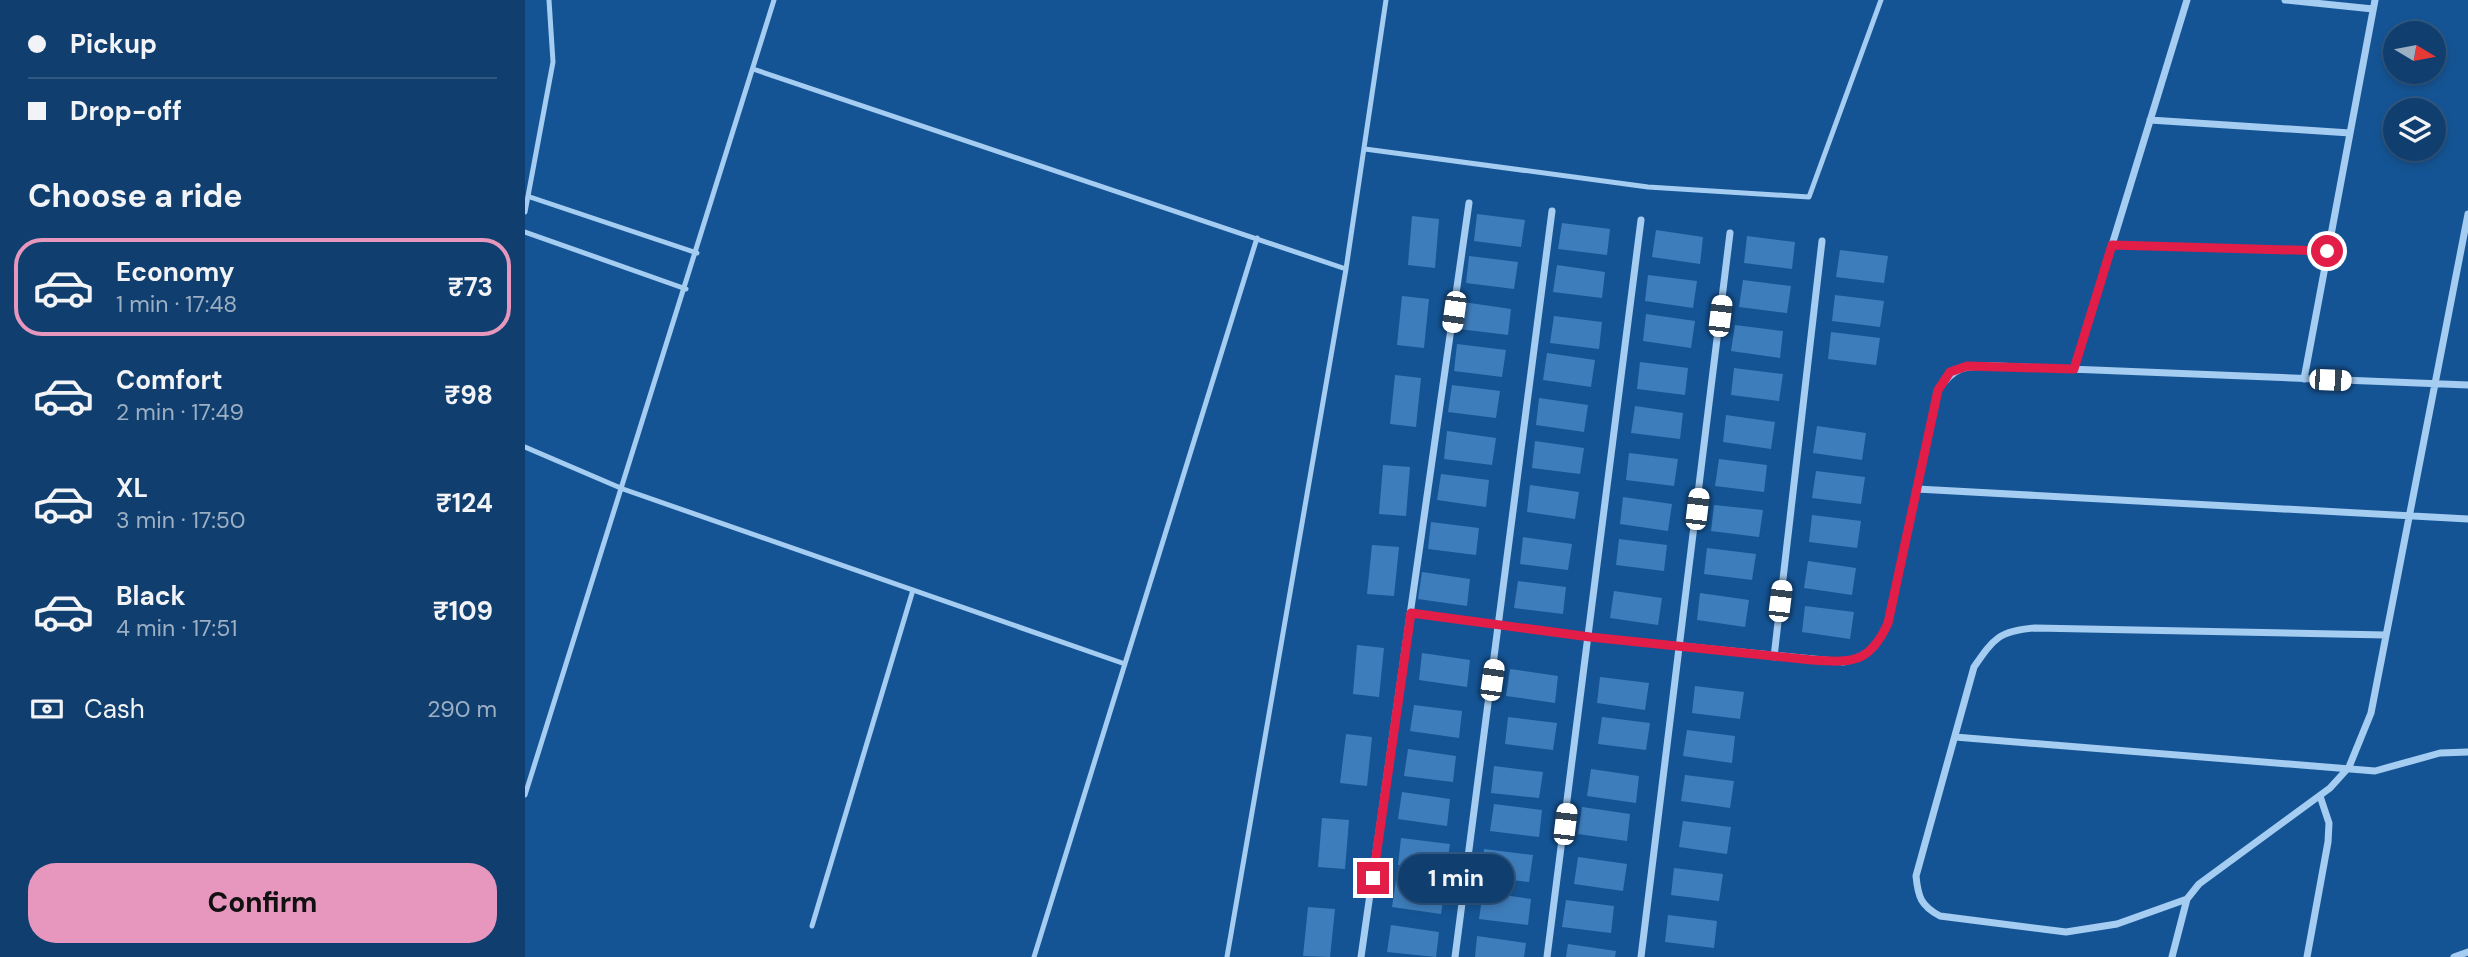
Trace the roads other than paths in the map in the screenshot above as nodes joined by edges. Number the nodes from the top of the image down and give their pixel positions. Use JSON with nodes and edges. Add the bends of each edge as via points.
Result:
{"nodes":[{"id":1,"x":549,"y":0,"type":"edge"},
{"id":2,"x":774,"y":0,"type":"edge"},
{"id":3,"x":1386,"y":0,"type":"edge"},
{"id":4,"x":1881,"y":0,"type":"edge"},
{"id":5,"x":2187,"y":0,"type":"edge"},
{"id":6,"x":2285,"y":0,"type":"edge"},
{"id":7,"x":2375,"y":0,"type":"edge"},
{"id":8,"x":2373,"y":9,"type":"junction"},
{"id":9,"x":753,"y":69,"type":"junction"},
{"id":10,"x":2150,"y":120,"type":"junction"},
{"id":11,"x":2350,"y":133,"type":"junction"},
{"id":12,"x":1365,"y":149,"type":"junction"},
{"id":13,"x":530,"y":197,"type":"junction"},
{"id":14,"x":1469,"y":203,"type":"dead end"},
{"id":15,"x":1552,"y":211,"type":"dead end"},
{"id":16,"x":525,"y":212,"type":"edge"},
{"id":17,"x":2468,"y":214,"type":"edge"},
{"id":18,"x":1641,"y":220,"type":"dead end"},
{"id":19,"x":525,"y":232,"type":"edge"},
{"id":20,"x":1730,"y":233,"type":"dead end"},
{"id":21,"x":1258,"y":237,"type":"junction"},
{"id":22,"x":1822,"y":242,"type":"dead end"},
{"id":23,"x":2112,"y":245,"type":"junction"},
{"id":24,"x":2327,"y":251,"type":"junction"},
{"id":25,"x":697,"y":253,"type":"junction"},
{"id":26,"x":2464,"y":253,"type":"edge"},
{"id":27,"x":1346,"y":269,"type":"junction"},
{"id":28,"x":686,"y":289,"type":"junction"},
{"id":29,"x":2074,"y":369,"type":"junction"},
{"id":30,"x":2304,"y":379,"type":"junction"},
{"id":31,"x":2434,"y":385,"type":"junction"},
{"id":32,"x":2468,"y":385,"type":"edge"},
{"id":33,"x":525,"y":447,"type":"edge"},
{"id":34,"x":623,"y":489,"type":"junction"},
{"id":35,"x":1917,"y":489,"type":"junction"},
{"id":36,"x":2409,"y":517,"type":"junction"},
{"id":37,"x":2468,"y":519,"type":"edge"},
{"id":38,"x":913,"y":590,"type":"junction"},
{"id":39,"x":1411,"y":613,"type":"junction"},
{"id":40,"x":1500,"y":625,"type":"junction"},
{"id":41,"x":2386,"y":635,"type":"junction"},
{"id":42,"x":1590,"y":637,"type":"junction"},
{"id":43,"x":1681,"y":647,"type":"junction"},
{"id":44,"x":1774,"y":657,"type":"junction"},
{"id":45,"x":1125,"y":664,"type":"junction"},
{"id":46,"x":1955,"y":737,"type":"junction"},
{"id":47,"x":2468,"y":752,"type":"edge"},
{"id":48,"x":2349,"y":767,"type":"junction"},
{"id":49,"x":525,"y":795,"type":"edge"},
{"id":50,"x":2320,"y":796,"type":"junction"},
{"id":51,"x":2187,"y":899,"type":"junction"},
{"id":52,"x":812,"y":926,"type":"dead end"},
{"id":53,"x":2468,"y":952,"type":"edge"},
{"id":54,"x":1034,"y":957,"type":"edge"},
{"id":55,"x":1227,"y":957,"type":"edge"},
{"id":56,"x":1361,"y":957,"type":"edge"},
{"id":57,"x":1455,"y":957,"type":"edge"},
{"id":58,"x":1547,"y":957,"type":"edge"},
{"id":59,"x":1641,"y":957,"type":"edge"},
{"id":60,"x":2172,"y":957,"type":"edge"},
{"id":61,"x":2307,"y":957,"type":"edge"},
{"id":62,"x":2454,"y":957,"type":"edge"}],
"edges":[{"from":1,"to":13,"type":"lane","via":[[552,62]]},
{"from":2,"to":9,"type":"lane"},
{"from":3,"to":12,"type":"lane"},
{"from":4,"to":12,"type":"lane","via":[[1809,197],[1648,187]]},
{"from":5,"to":10,"type":"street"},
{"from":6,"to":8,"type":"street"},
{"from":7,"to":8,"type":"street"},
{"from":8,"to":11,"type":"street"},
{"from":9,"to":21,"type":"lane"},
{"from":9,"to":25,"type":"lane"},
{"from":10,"to":11,"type":"street"},
{"from":10,"to":23,"type":"street"},
{"from":11,"to":24,"type":"street"},
{"from":12,"to":27,"type":"lane"},
{"from":13,"to":16,"type":"lane"},
{"from":13,"to":25,"type":"lane"},
{"from":14,"to":39,"type":"street"},
{"from":15,"to":40,"type":"street"},
{"from":17,"to":26,"type":"street"},
{"from":18,"to":42,"type":"street"},
{"from":19,"to":28,"type":"lane"},
{"from":20,"to":43,"type":"street"},
{"from":21,"to":27,"type":"lane"},
{"from":21,"to":45,"type":"lane"},
{"from":22,"to":44,"type":"street"},
{"from":23,"to":24,"type":"street"},
{"from":23,"to":29,"type":"street"},
{"from":24,"to":30,"type":"street"},
{"from":25,"to":28,"type":"lane"},
{"from":26,"to":31,"type":"street"},
{"from":27,"to":55,"type":"lane"},
{"from":28,"to":34,"type":"lane"},
{"from":29,"to":30,"type":"street"},
{"from":29,"to":35,"type":"street","via":[[1967,366],[1950,372],[1938,390]]},
{"from":30,"to":31,"type":"street"},
{"from":31,"to":32,"type":"street"},
{"from":31,"to":36,"type":"street"},
{"from":33,"to":34,"type":"lane"},
{"from":34,"to":38,"type":"lane"},
{"from":34,"to":49,"type":"lane"},
{"from":35,"to":36,"type":"street"},
{"from":35,"to":44,"type":"street","via":[[1888,623],[1879,643],[1867,656],[1844,662]]},
{"from":36,"to":37,"type":"street"},
{"from":36,"to":41,"type":"street"},
{"from":38,"to":45,"type":"lane"},
{"from":38,"to":52,"type":"lane"},
{"from":39,"to":40,"type":"street"},
{"from":39,"to":56,"type":"street"},
{"from":40,"to":42,"type":"street"},
{"from":40,"to":57,"type":"street"},
{"from":41,"to":46,"type":"street","via":[[2008,630],[1992,641],[1974,667]]},
{"from":41,"to":48,"type":"street","via":[[2371,713]]},
{"from":42,"to":43,"type":"street"},
{"from":42,"to":58,"type":"street"},
{"from":43,"to":44,"type":"street"},
{"from":43,"to":59,"type":"street"},
{"from":45,"to":54,"type":"lane"},
{"from":46,"to":48,"type":"street"},
{"from":46,"to":51,"type":"street","via":[[1916,876],[1918,897],[1925,908],[1940,916],[2066,932],[2117,924]]},
{"from":47,"to":48,"type":"street","via":[[2440,753],[2391,769]]},
{"from":48,"to":50,"type":"street"},
{"from":50,"to":51,"type":"street","via":[[2199,884]]},
{"from":50,"to":61,"type":"street","via":[[2327,812],[2328,842]]},
{"from":51,"to":60,"type":"street"},
{"from":53,"to":62,"type":"street"}]}
